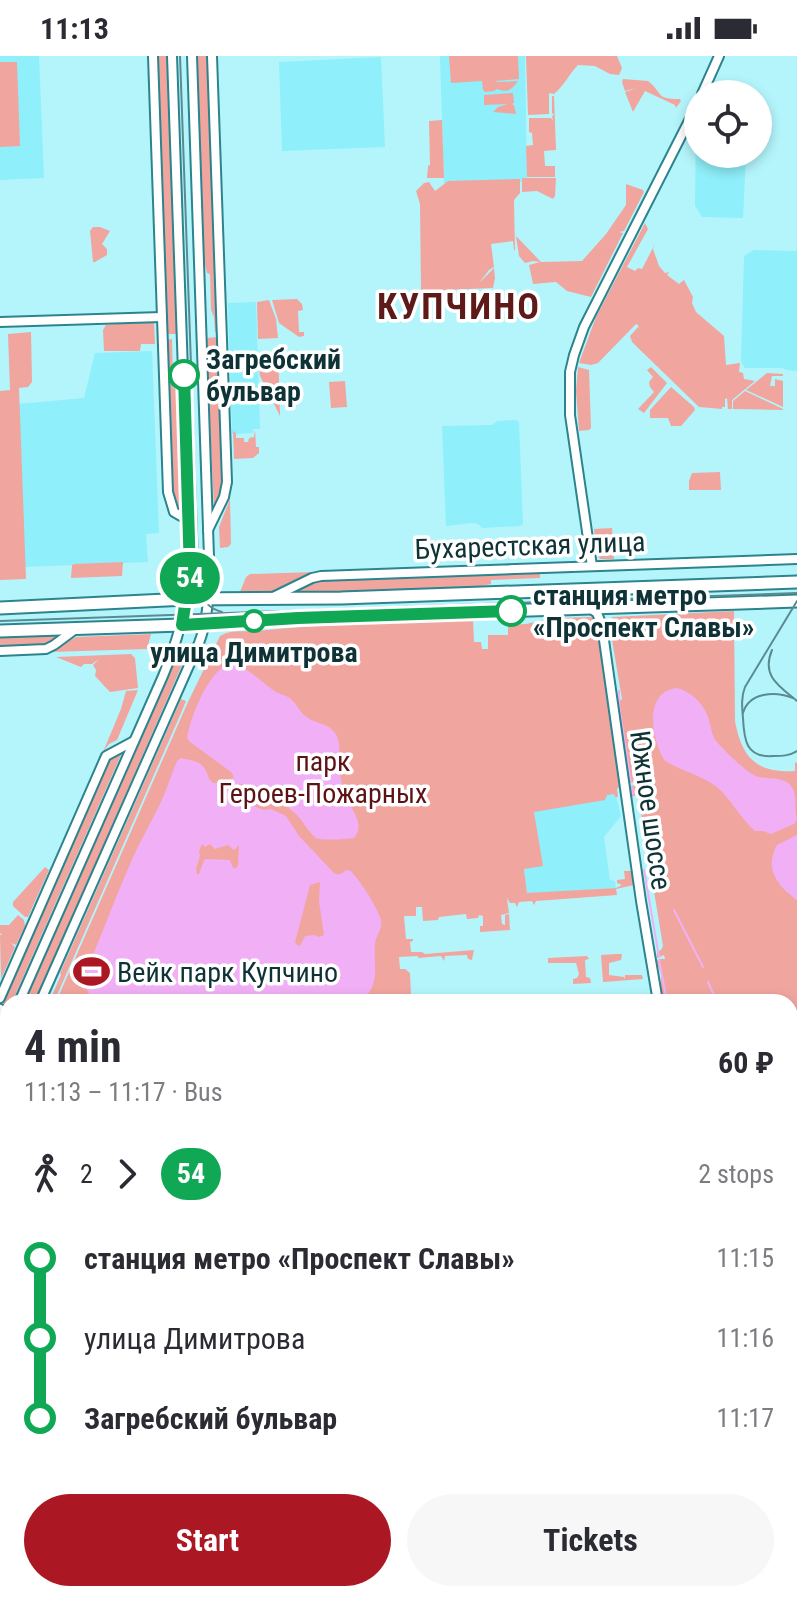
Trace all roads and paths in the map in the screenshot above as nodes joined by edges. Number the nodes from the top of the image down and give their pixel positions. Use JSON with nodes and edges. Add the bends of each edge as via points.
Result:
{"nodes":[{"id":1,"x":153,"y":56,"type":"edge"},
{"id":2,"x":172,"y":56,"type":"edge"},
{"id":3,"x":192,"y":56,"type":"edge"},
{"id":4,"x":212,"y":56,"type":"edge"},
{"id":5,"x":719,"y":56,"type":"edge"},
{"id":6,"x":708,"y":80,"type":"edge"},
{"id":7,"x":684,"y":130,"type":"edge"},
{"id":8,"x":162,"y":317,"type":"junction"},
{"id":9,"x":0,"y":322,"type":"edge"},
{"id":10,"x":188,"y":520,"type":"junction"},
{"id":11,"x":208,"y":531,"type":"junction"},
{"id":12,"x":797,"y":559,"type":"edge"},
{"id":13,"x":592,"y":566,"type":"junction"},
{"id":14,"x":797,"y":582,"type":"edge"},
{"id":15,"x":270,"y":598,"type":"junction"},
{"id":16,"x":187,"y":599,"type":"junction"},
{"id":17,"x":208,"y":600,"type":"junction"},
{"id":18,"x":797,"y":601,"type":"edge"},
{"id":19,"x":621,"y":607,"type":"junction"},
{"id":20,"x":0,"y":608,"type":"edge"},
{"id":21,"x":589,"y":608,"type":"junction"},
{"id":22,"x":204,"y":624,"type":"junction"},
{"id":23,"x":182,"y":625,"type":"junction"},
{"id":24,"x":601,"y":625,"type":"junction"},
{"id":25,"x":77,"y":628,"type":"junction"},
{"id":26,"x":0,"y":631,"type":"edge"},
{"id":27,"x":0,"y":651,"type":"edge"},
{"id":28,"x":135,"y":741,"type":"junction"},
{"id":29,"x":2,"y":994,"type":"edge"},
{"id":30,"x":23,"y":994,"type":"edge"},
{"id":31,"x":44,"y":994,"type":"edge"},
{"id":32,"x":657,"y":994,"type":"edge"}],
"edges":[{"from":1,"to":8,"type":"street"},
{"from":2,"to":10,"type":"street"},
{"from":3,"to":11,"type":"street"},
{"from":4,"to":11,"type":"street","via":[[227,482]]},
{"from":5,"to":6,"type":"street"},
{"from":7,"to":13,"type":"street","via":[[588,318],[572,365],[570,415]]},
{"from":8,"to":9,"type":"street"},
{"from":8,"to":10,"type":"street","via":[[168,492],[174,512]]},
{"from":10,"to":16,"type":"street"},
{"from":11,"to":17,"type":"street"},
{"from":12,"to":13,"type":"street","name":"Бухарестская улица"},
{"from":13,"to":15,"type":"street","name":"Бухарестская улица","via":[[321,576]]},
{"from":14,"to":15,"type":"main road","name":"Бухарестская улица"},
{"from":15,"to":17,"type":"main road","name":"Бухарестская улица"},
{"from":16,"to":17,"type":"main road","name":"Бухарестская улица"},
{"from":16,"to":20,"type":"main road","name":"Бухарестская улица"},
{"from":16,"to":23,"type":"street"},
{"from":17,"to":22,"type":"street"},
{"from":18,"to":19,"type":"main road"},
{"from":19,"to":21,"type":"main road"},
{"from":19,"to":24,"type":"street","via":[[606,614]]},
{"from":21,"to":22,"type":"main road"},
{"from":21,"to":24,"type":"street","name":"Южное шоссе"},
{"from":22,"to":23,"type":"main road"},
{"from":22,"to":31,"type":"street"},
{"from":23,"to":25,"type":"main road"},
{"from":23,"to":28,"type":"street"},
{"from":24,"to":32,"type":"street","name":"Южное шоссе"},
{"from":25,"to":26,"type":"main road"},
{"from":25,"to":27,"type":"street","via":[[46,649]]},
{"from":28,"to":29,"type":"street","via":[[106,756]]},
{"from":28,"to":30,"type":"street"}]}
